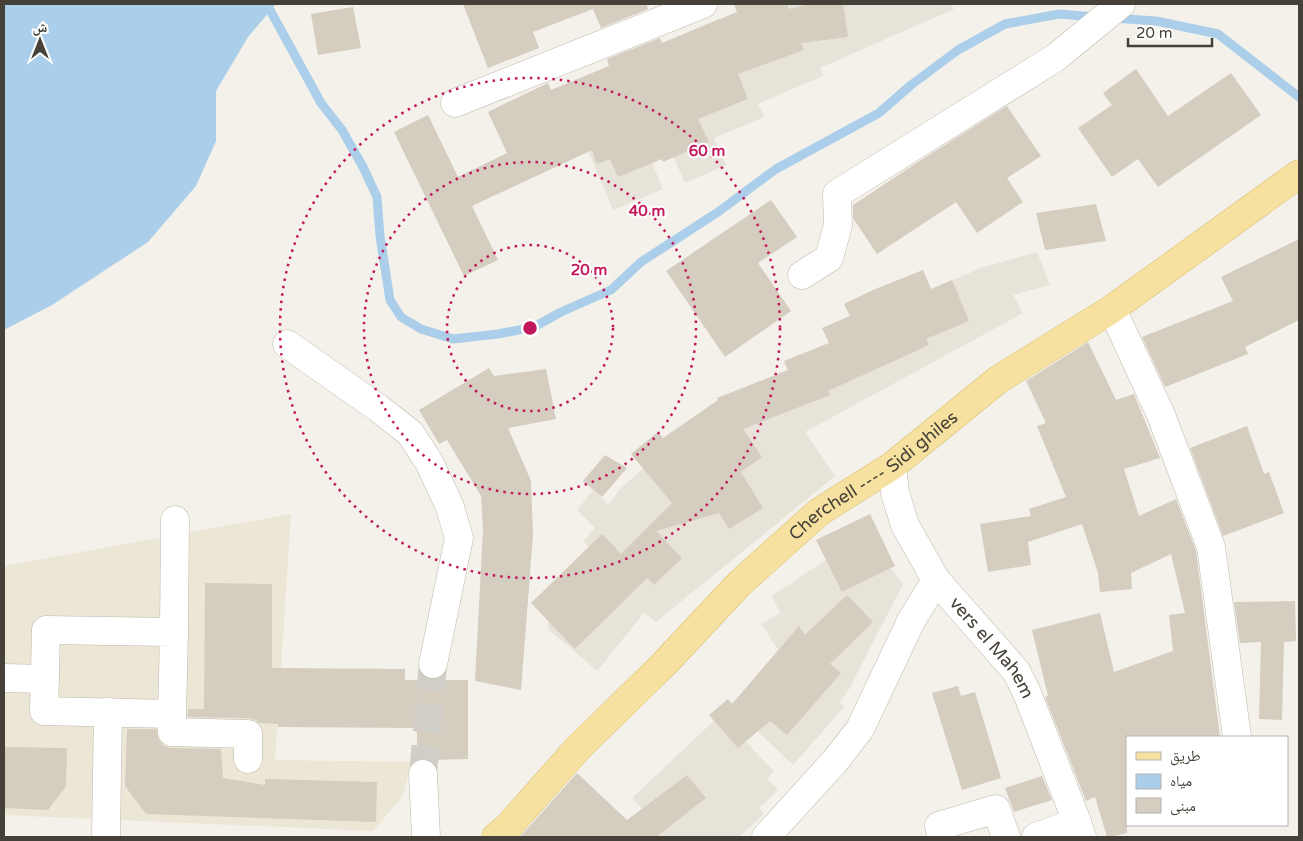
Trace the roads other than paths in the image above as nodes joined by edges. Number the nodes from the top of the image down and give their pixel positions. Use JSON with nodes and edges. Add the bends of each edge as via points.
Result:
{"nodes":[{"id":1,"x":700,"y":4,"type":"edge"},
{"id":2,"x":1121,"y":4,"type":"edge"},
{"id":3,"x":455,"y":103,"type":"dead end"},
{"id":4,"x":1299,"y":174,"type":"edge"},
{"id":5,"x":802,"y":275,"type":"dead end"},
{"id":6,"x":1112,"y":309,"type":"junction"},
{"id":7,"x":287,"y":344,"type":"dead end"},
{"id":8,"x":892,"y":466,"type":"junction"},
{"id":9,"x":176,"y":520,"type":"dead end"},
{"id":10,"x":936,"y":580,"type":"junction"},
{"id":11,"x":174,"y":632,"type":"junction"},
{"id":12,"x":433,"y":664,"type":"tunnel mouth"},
{"id":13,"x":4,"y":678,"type":"edge"},
{"id":14,"x":45,"y":679,"type":"junction"},
{"id":15,"x":108,"y":722,"type":"junction"},
{"id":16,"x":172,"y":723,"type":"junction"},
{"id":17,"x":1237,"y":736,"type":"edge"},
{"id":18,"x":248,"y":759,"type":"dead end"},
{"id":19,"x":423,"y":774,"type":"tunnel mouth"},
{"id":20,"x":1080,"y":830,"type":"edge"},
{"id":21,"x":106,"y":837,"type":"edge"},
{"id":22,"x":426,"y":837,"type":"edge"},
{"id":23,"x":496,"y":837,"type":"edge"},
{"id":24,"x":766,"y":837,"type":"edge"},
{"id":25,"x":942,"y":837,"type":"edge"},
{"id":26,"x":1006,"y":837,"type":"edge"},
{"id":27,"x":1036,"y":837,"type":"edge"}],
"edges":[{"from":1,"to":3,"type":"street"},
{"from":2,"to":5,"type":"street","via":[[1055,58],[837,194],[838,225],[829,258]]},
{"from":4,"to":6,"type":"main road","name":"Cherchell ---- Sidi ghiles"},
{"from":6,"to":8,"type":"main road","name":"Cherchell ---- Sidi ghiles","via":[[998,379]]},
{"from":6,"to":17,"type":"street","via":[[1161,415],[1211,548]]},
{"from":7,"to":12,"type":"street","via":[[410,433],[429,462],[450,507],[459,538]]},
{"from":8,"to":10,"type":"street","name":"vers el Mahem","via":[[895,494],[905,525]]},
{"from":8,"to":23,"type":"main road","name":"Cherchell ---- Sidi ghiles","via":[[819,512],[739,584],[664,664],[577,749]]},
{"from":9,"to":11,"type":"street"},
{"from":10,"to":20,"type":"street","name":"vers el Mahem","via":[[1016,671]]},
{"from":10,"to":24,"type":"street","via":[[911,621],[860,730]]},
{"from":11,"to":14,"type":"street","via":[[46,630]]},
{"from":11,"to":16,"type":"street"},
{"from":13,"to":14,"type":"street"},
{"from":14,"to":15,"type":"street","via":[[44,712]]},
{"from":15,"to":16,"type":"street"},
{"from":15,"to":21,"type":"street"},
{"from":16,"to":18,"type":"street","via":[[248,734]]},
{"from":19,"to":22,"type":"street"},
{"from":20,"to":27,"type":"street"},
{"from":25,"to":26,"type":"street","via":[[939,826],[996,809]]}]}
